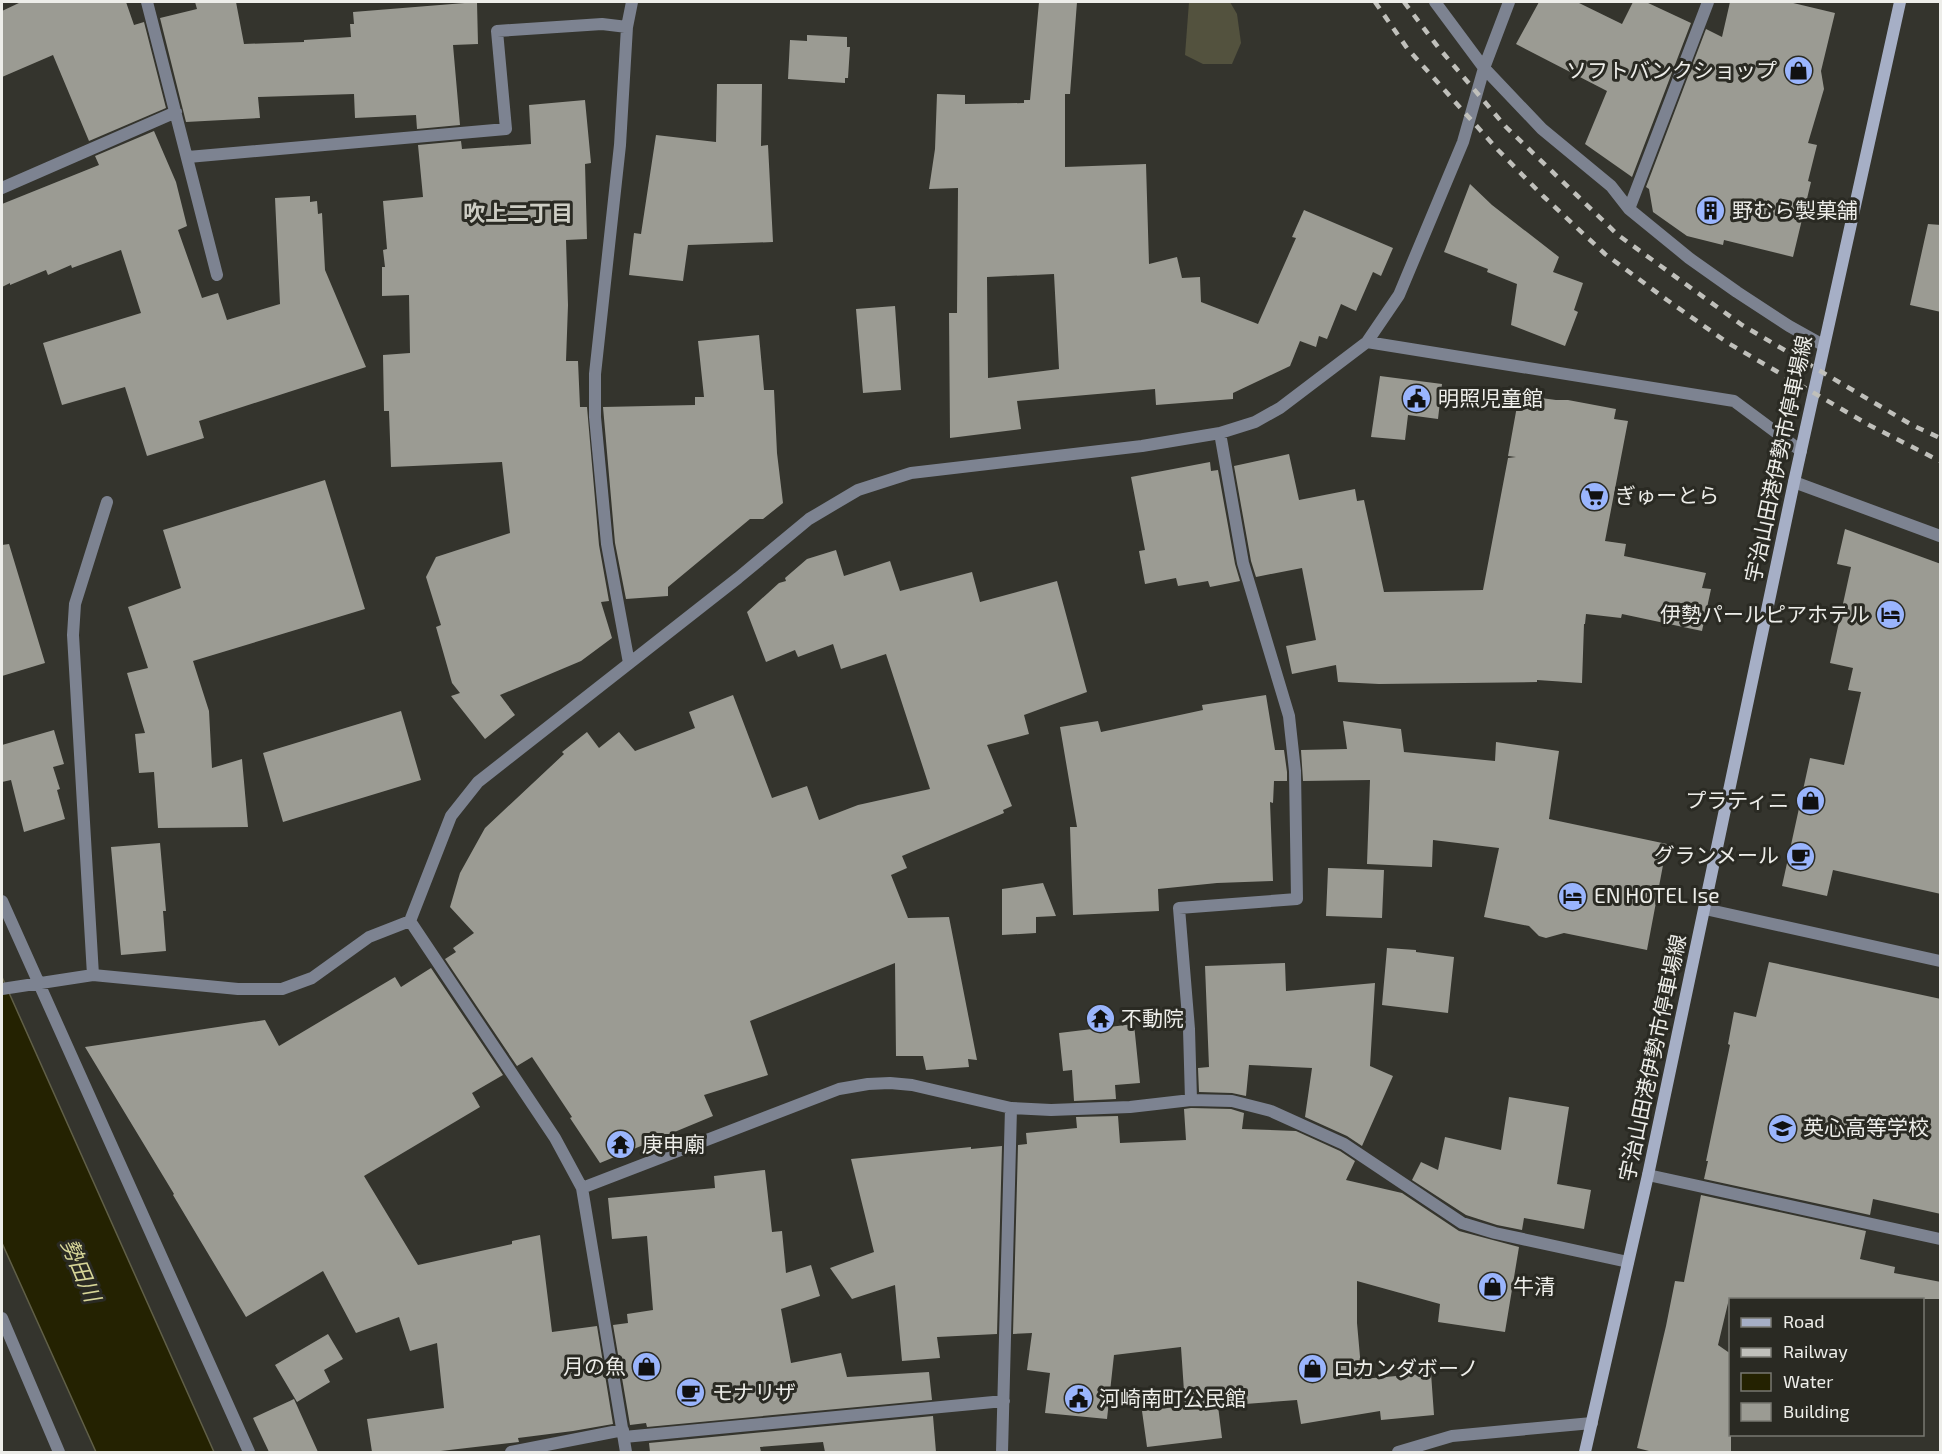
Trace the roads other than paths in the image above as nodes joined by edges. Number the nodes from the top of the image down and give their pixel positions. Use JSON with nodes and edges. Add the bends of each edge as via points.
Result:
{"nodes":[{"id":1,"x":147,"y":2,"type":"edge"},
{"id":2,"x":632,"y":2,"type":"edge"},
{"id":3,"x":1436,"y":2,"type":"edge"},
{"id":4,"x":1509,"y":2,"type":"edge"},
{"id":5,"x":1708,"y":2,"type":"edge"},
{"id":6,"x":1900,"y":2,"type":"edge"},
{"id":7,"x":627,"y":27,"type":"junction"},
{"id":8,"x":1484,"y":68,"type":"junction"},
{"id":9,"x":176,"y":112,"type":"junction"},
{"id":10,"x":188,"y":157,"type":"junction"},
{"id":11,"x":2,"y":188,"type":"edge"},
{"id":12,"x":1629,"y":208,"type":"junction"},
{"id":13,"x":217,"y":275,"type":"dead end"},
{"id":14,"x":1367,"y":342,"type":"junction"},
{"id":15,"x":1823,"y":345,"type":"junction"},
{"id":16,"x":1220,"y":433,"type":"junction"},
{"id":17,"x":1801,"y":451,"type":"junction"},
{"id":18,"x":1794,"y":482,"type":"junction"},
{"id":19,"x":107,"y":502,"type":"dead end"},
{"id":20,"x":1941,"y":536,"type":"edge"},
{"id":21,"x":630,"y":663,"type":"junction"},
{"id":22,"x":2,"y":901,"type":"edge"},
{"id":23,"x":1704,"y":909,"type":"junction"},
{"id":24,"x":410,"y":921,"type":"junction"},
{"id":25,"x":1941,"y":961,"type":"edge"},
{"id":26,"x":93,"y":975,"type":"junction"},
{"id":27,"x":39,"y":984,"type":"junction"},
{"id":28,"x":2,"y":989,"type":"edge"},
{"id":29,"x":1191,"y":1100,"type":"junction"},
{"id":30,"x":1011,"y":1108,"type":"junction"},
{"id":31,"x":1648,"y":1175,"type":"junction"},
{"id":32,"x":582,"y":1188,"type":"junction"},
{"id":33,"x":1941,"y":1239,"type":"edge"},
{"id":34,"x":1628,"y":1262,"type":"junction"},
{"id":35,"x":2,"y":1318,"type":"edge"},
{"id":36,"x":1004,"y":1401,"type":"junction"},
{"id":37,"x":1592,"y":1423,"type":"junction"},
{"id":38,"x":623,"y":1433,"type":"junction"},
{"id":39,"x":59,"y":1452,"type":"edge"},
{"id":40,"x":249,"y":1452,"type":"edge"},
{"id":41,"x":511,"y":1452,"type":"edge"},
{"id":42,"x":626,"y":1452,"type":"edge"},
{"id":43,"x":1002,"y":1452,"type":"edge"},
{"id":44,"x":1398,"y":1452,"type":"edge"},
{"id":45,"x":1585,"y":1452,"type":"edge"}],
"edges":[{"from":1,"to":9,"type":"street"},
{"from":2,"to":7,"type":"street"},
{"from":3,"to":8,"type":"street"},
{"from":4,"to":8,"type":"street"},
{"from":5,"to":12,"type":"street"},
{"from":6,"to":15,"type":"main road","name":"宇治山田港伊勢市停車場線"},
{"from":7,"to":10,"type":"street","via":[[602,24],[497,31],[506,129]]},
{"from":7,"to":21,"type":"street","via":[[620,145],[595,374],[595,417],[607,544]]},
{"from":8,"to":12,"type":"street","via":[[1542,129],[1611,186]]},
{"from":8,"to":14,"type":"street","via":[[1463,142],[1399,295]]},
{"from":9,"to":10,"type":"street"},
{"from":9,"to":11,"type":"street"},
{"from":10,"to":13,"type":"street"},
{"from":12,"to":15,"type":"street","via":[[1737,292]]},
{"from":14,"to":16,"type":"street","via":[[1280,408],[1255,422]]},
{"from":14,"to":17,"type":"street","via":[[1734,401]]},
{"from":15,"to":17,"type":"main road","name":"宇治山田港伊勢市停車場線"},
{"from":16,"to":21,"type":"street","via":[[911,473],[858,490],[809,519]]},
{"from":16,"to":29,"type":"street","via":[[1243,563],[1289,716],[1295,771],[1297,899],[1179,908]]},
{"from":17,"to":18,"type":"main road","name":"宇治山田港伊勢市停車場線"},
{"from":18,"to":20,"type":"street"},
{"from":18,"to":23,"type":"main road","name":"宇治山田港伊勢市停車場線"},
{"from":19,"to":26,"type":"street","via":[[75,604],[73,635]]},
{"from":21,"to":24,"type":"street","via":[[478,782],[451,816]]},
{"from":22,"to":27,"type":"street"},
{"from":23,"to":25,"type":"street"},
{"from":23,"to":31,"type":"main road","name":"宇治山田港伊勢市停車場線"},
{"from":24,"to":26,"type":"street","via":[[369,937],[312,978],[282,989],[238,989]]},
{"from":24,"to":32,"type":"street","via":[[555,1138]]},
{"from":26,"to":27,"type":"street"},
{"from":27,"to":28,"type":"street"},
{"from":27,"to":40,"type":"street"},
{"from":29,"to":30,"type":"street","via":[[1108,1108]]},
{"from":29,"to":34,"type":"street","via":[[1232,1101],[1304,1125],[1344,1144],[1462,1223]]},
{"from":30,"to":32,"type":"street","via":[[890,1083],[839,1089]]},
{"from":30,"to":36,"type":"street"},
{"from":31,"to":33,"type":"street"},
{"from":31,"to":34,"type":"main road","name":"宇治山田港伊勢市停車場線"},
{"from":32,"to":38,"type":"street"},
{"from":34,"to":37,"type":"main road","name":"宇治山田港伊勢市停車場線"},
{"from":35,"to":39,"type":"street"},
{"from":36,"to":38,"type":"street"},
{"from":36,"to":43,"type":"street"},
{"from":37,"to":44,"type":"street","via":[[1452,1436]]},
{"from":37,"to":45,"type":"main road","name":"宇治山田港伊勢市停車場線"},
{"from":38,"to":41,"type":"street"},
{"from":38,"to":42,"type":"street"}]}
